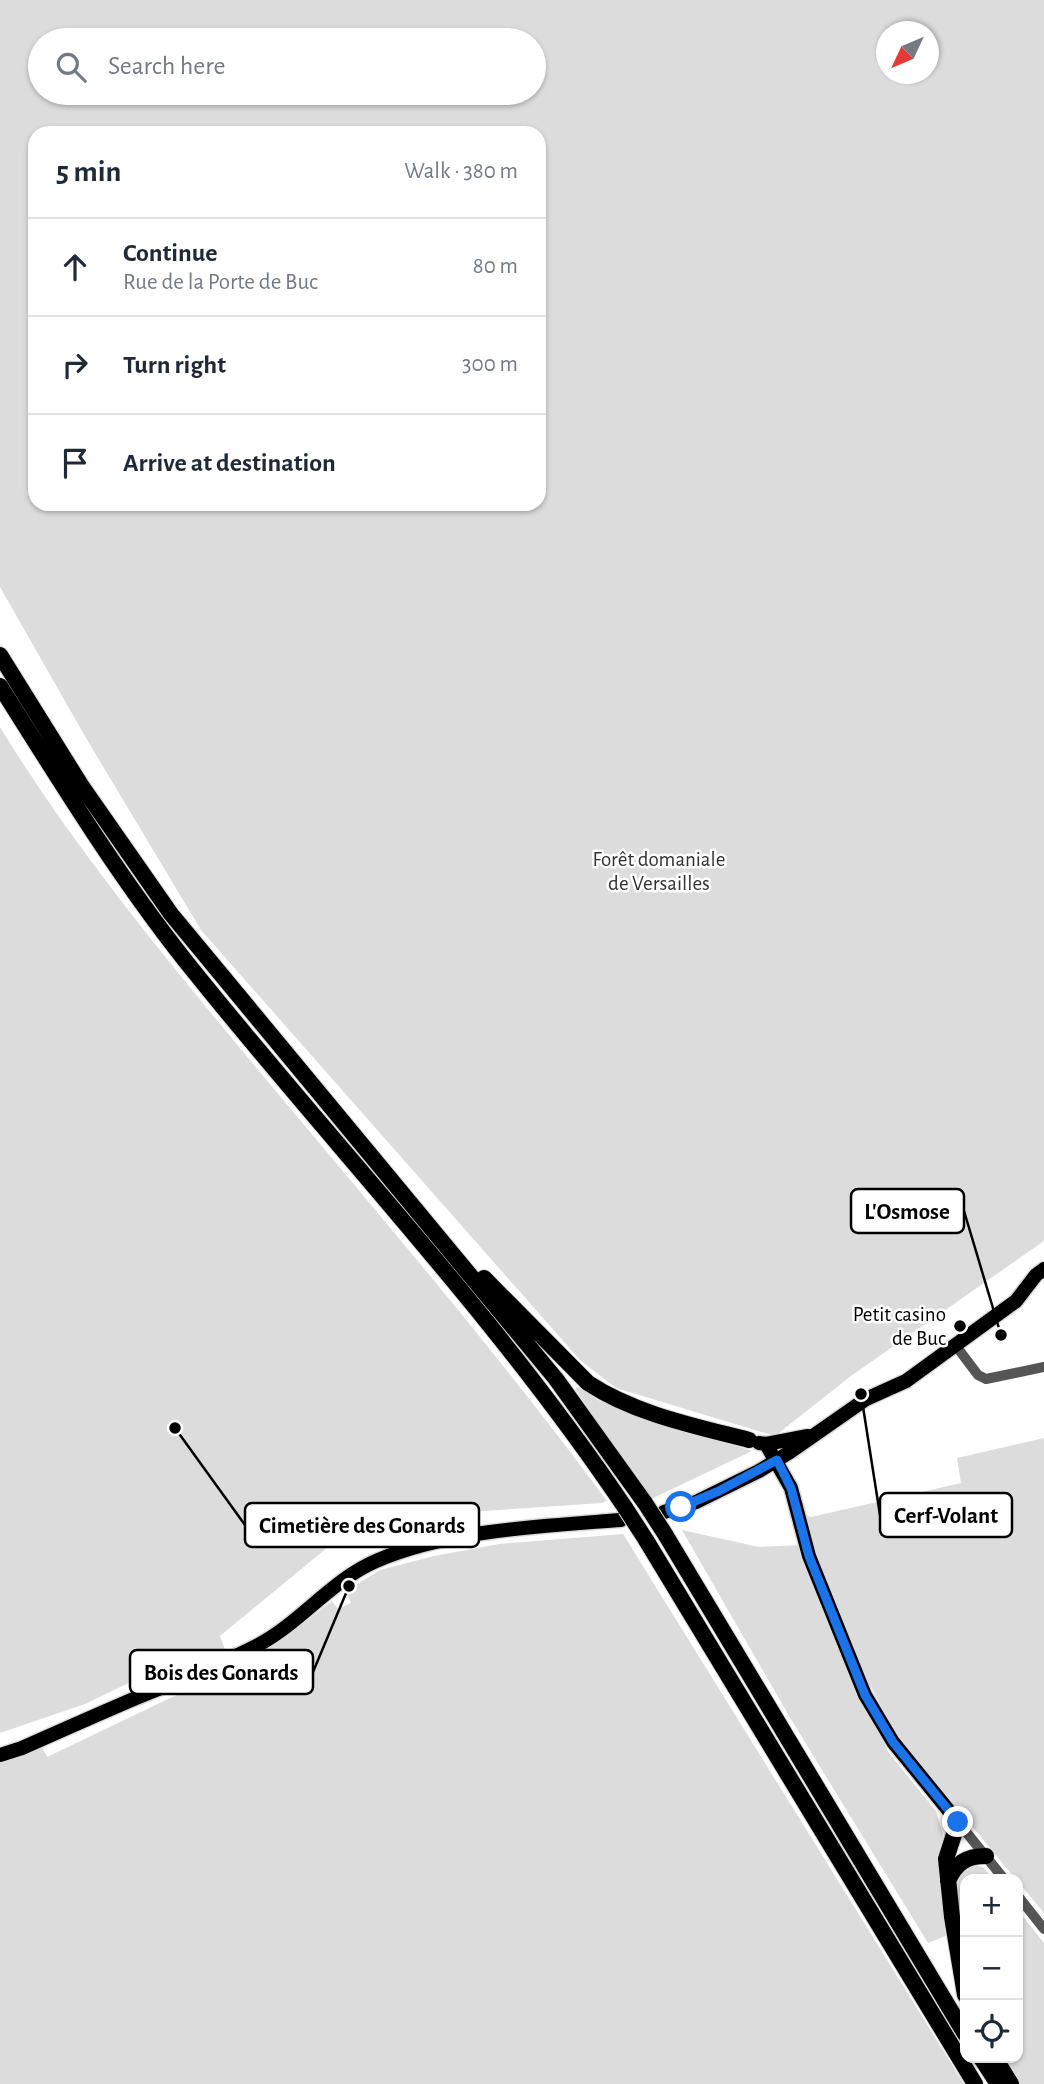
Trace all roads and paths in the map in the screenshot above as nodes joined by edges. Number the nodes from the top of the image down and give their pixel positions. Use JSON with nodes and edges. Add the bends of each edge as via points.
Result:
{"nodes":[{"id":1,"x":0,"y":655,"type":"edge"},
{"id":2,"x":0,"y":686,"type":"edge"},
{"id":3,"x":464,"y":1267,"type":"junction"},
{"id":4,"x":1044,"y":1269,"type":"edge"},
{"id":5,"x":956,"y":1346,"type":"junction"},
{"id":6,"x":1044,"y":1367,"type":"edge"},
{"id":7,"x":813,"y":1437,"type":"junction"},
{"id":8,"x":749,"y":1440,"type":"joint"},
{"id":9,"x":766,"y":1444,"type":"junction"},
{"id":10,"x":777,"y":1460,"type":"junction"},
{"id":11,"x":664,"y":1512,"type":"dead end"},
{"id":12,"x":623,"y":1514,"type":"junction"},
{"id":13,"x":0,"y":1755,"type":"edge"},
{"id":14,"x":958,"y":1822,"type":"junction"},
{"id":15,"x":986,"y":1856,"type":"junction"},
{"id":16,"x":1000,"y":1874,"type":"edge"},
{"id":17,"x":948,"y":1881,"type":"junction"},
{"id":18,"x":1023,"y":1902,"type":"edge"},
{"id":19,"x":1044,"y":1929,"type":"edge"},
{"id":20,"x":960,"y":1975,"type":"edge"},
{"id":21,"x":960,"y":2026,"type":"edge"},
{"id":22,"x":984,"y":2063,"type":"edge"},
{"id":23,"x":998,"y":2063,"type":"edge"},
{"id":24,"x":975,"y":2084,"type":"edge"},
{"id":25,"x":998,"y":2084,"type":"edge"},
{"id":26,"x":1011,"y":2084,"type":"edge"}],
"edges":[{"from":1,"to":3,"type":"highway","via":[[96,808],[171,914]]},
{"from":2,"to":12,"type":"highway","via":[[105,852],[159,927],[543,1391]]},
{"from":3,"to":8,"type":"highway","via":[[487,1279],[588,1383],[606,1395]]},
{"from":3,"to":21,"type":"highway","bridge":true,"via":[[556,1379],[645,1503]]},
{"from":4,"to":5,"type":"main road","via":[[1016,1301]]},
{"from":5,"to":6,"type":"street","via":[[986,1379]]},
{"from":5,"to":7,"type":"main road","via":[[906,1381],[866,1399]]},
{"from":7,"to":9,"type":"main road"},
{"from":7,"to":10,"type":"main road"},
{"from":8,"to":9,"type":"main road"},
{"from":9,"to":10,"type":"main road"},
{"from":10,"to":11,"type":"main road","via":[[696,1502]]},
{"from":10,"to":14,"type":"main road","via":[[791,1488],[809,1556],[865,1695],[893,1742]]},
{"from":12,"to":13,"type":"main road","via":[[478,1534],[376,1561],[260,1644]]},
{"from":12,"to":24,"type":"highway","bridge":true,"via":[[646,1540]]},
{"from":14,"to":15,"type":"street"},
{"from":14,"to":17,"type":"highway","via":[[946,1858]]},
{"from":15,"to":16,"type":"street"},
{"from":15,"to":17,"type":"highway","via":[[964,1860]]},
{"from":17,"to":20,"type":"highway"},
{"from":18,"to":19,"type":"street"},
{"from":22,"to":25,"type":"highway"},
{"from":23,"to":26,"type":"highway"}]}
